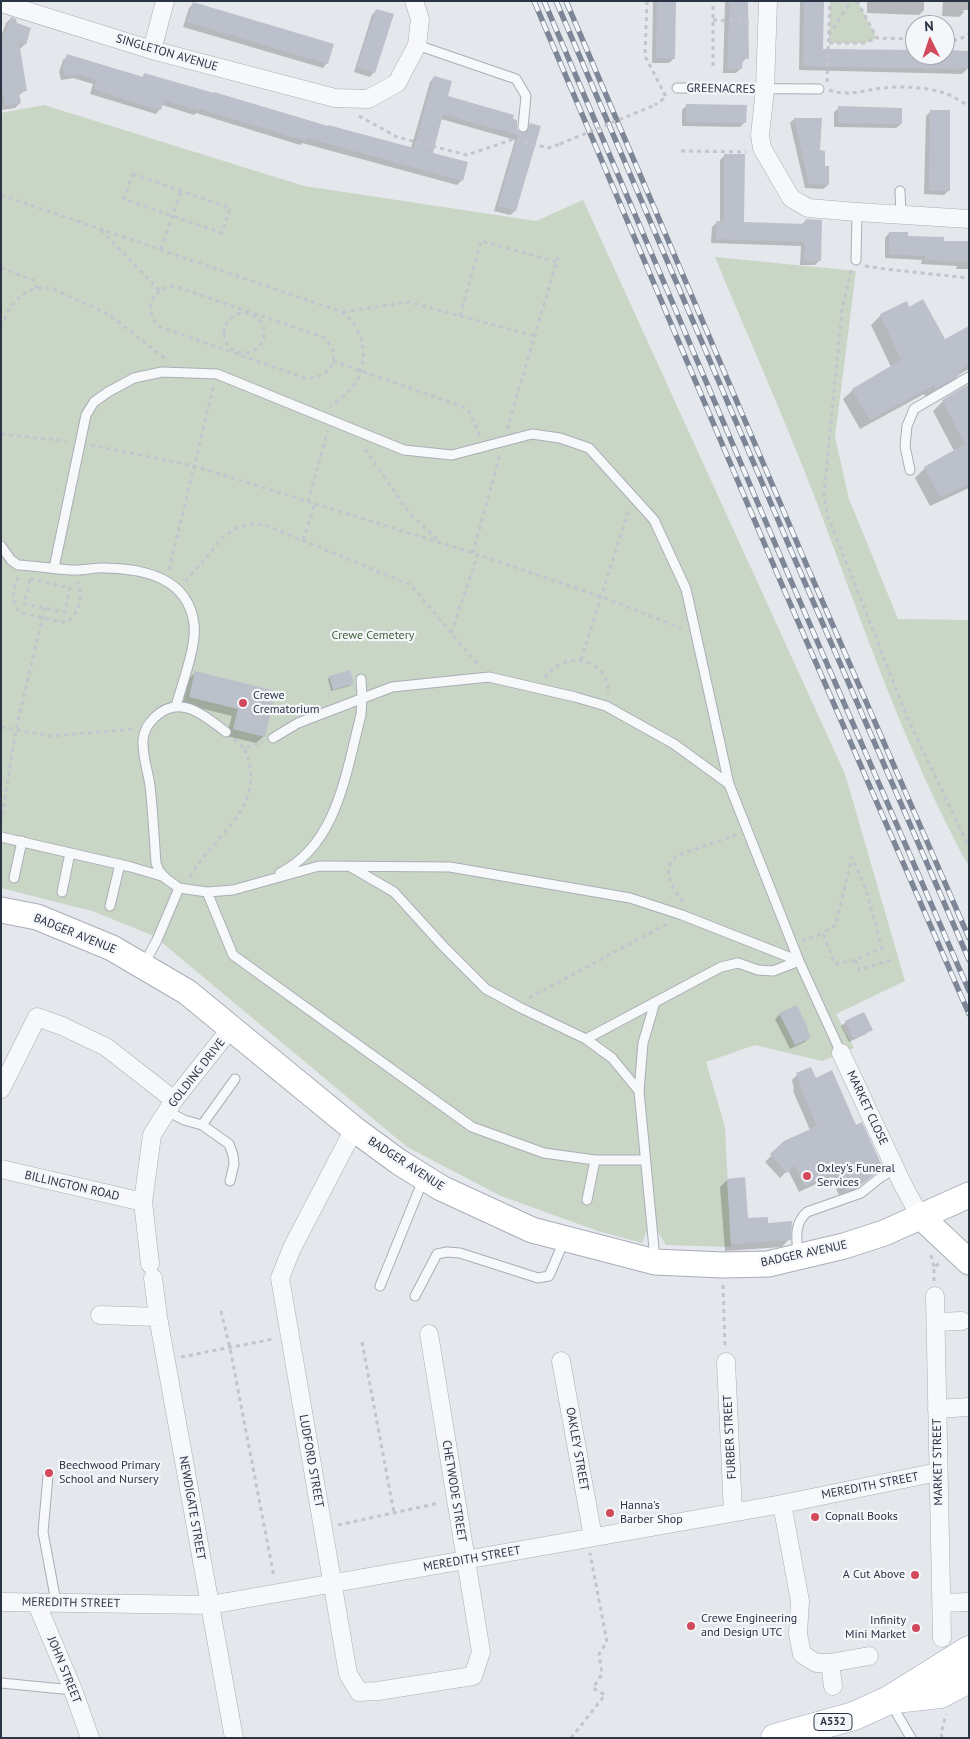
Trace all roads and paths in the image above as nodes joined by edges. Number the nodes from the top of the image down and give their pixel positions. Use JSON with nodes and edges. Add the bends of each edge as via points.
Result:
{"nodes":[{"id":1,"x":165,"y":1,"type":"edge"},
{"id":2,"x":414,"y":1,"type":"edge"},
{"id":3,"x":647,"y":1,"type":"edge"},
{"id":4,"x":713,"y":1,"type":"edge"},
{"id":5,"x":768,"y":1,"type":"edge"},
{"id":6,"x":830,"y":1,"type":"edge"},
{"id":7,"x":852,"y":1,"type":"edge"},
{"id":8,"x":857,"y":1,"type":"edge"},
{"id":9,"x":1,"y":3,"type":"edge"},
{"id":10,"x":713,"y":20,"type":"junction"},
{"id":11,"x":767,"y":22,"type":"junction"},
{"id":12,"x":969,"y":34,"type":"edge"},
{"id":13,"x":829,"y":36,"type":"junction"},
{"id":14,"x":877,"y":38,"type":"junction"},
{"id":15,"x":905,"y":39,"type":"edge"},
{"id":16,"x":955,"y":40,"type":"edge"},
{"id":17,"x":828,"y":43,"type":"junction"},
{"id":18,"x":417,"y":45,"type":"junction"},
{"id":19,"x":152,"y":50,"type":"junction"},
{"id":20,"x":713,"y":66,"type":"dead end"},
{"id":21,"x":677,"y":88,"type":"dead end"},
{"id":22,"x":765,"y":89,"type":"junction"},
{"id":23,"x":823,"y":90,"type":"junction"},
{"id":24,"x":335,"y":98,"type":"junction"},
{"id":25,"x":969,"y":106,"type":"edge"},
{"id":26,"x":523,"y":127,"type":"dead end"},
{"id":27,"x":762,"y":148,"type":"junction"},
{"id":28,"x":681,"y":151,"type":"dead end"},
{"id":29,"x":181,"y":191,"type":"junction"},
{"id":30,"x":900,"y":191,"type":"dead end"},
{"id":31,"x":1,"y":195,"type":"edge"},
{"id":32,"x":857,"y":212,"type":"junction"},
{"id":33,"x":901,"y":215,"type":"junction"},
{"id":34,"x":172,"y":216,"type":"junction"},
{"id":35,"x":969,"y":218,"type":"edge"},
{"id":36,"x":99,"y":228,"type":"junction"},
{"id":37,"x":161,"y":249,"type":"junction"},
{"id":38,"x":558,"y":257,"type":"dead end"},
{"id":39,"x":557,"y":262,"type":"junction"},
{"id":40,"x":855,"y":262,"type":"junction"},
{"id":41,"x":1,"y":268,"type":"edge"},
{"id":42,"x":969,"y":278,"type":"edge"},
{"id":43,"x":36,"y":288,"type":"junction"},
{"id":44,"x":160,"y":290,"type":"junction"},
{"id":45,"x":342,"y":312,"type":"junction"},
{"id":46,"x":251,"y":313,"type":"junction"},
{"id":47,"x":460,"y":316,"type":"junction"},
{"id":48,"x":1,"y":326,"type":"edge"},
{"id":49,"x":535,"y":336,"type":"junction"},
{"id":50,"x":238,"y":353,"type":"junction"},
{"id":51,"x":333,"y":361,"type":"junction"},
{"id":52,"x":360,"y":372,"type":"junction"},
{"id":53,"x":185,"y":373,"type":"junction"},
{"id":54,"x":217,"y":374,"type":"junction"},
{"id":55,"x":969,"y":377,"type":"edge"},
{"id":56,"x":309,"y":411,"type":"junction"},
{"id":57,"x":330,"y":420,"type":"junction"},
{"id":58,"x":1,"y":434,"type":"edge"},
{"id":59,"x":503,"y":441,"type":"junction"},
{"id":60,"x":80,"y":443,"type":"junction"},
{"id":61,"x":363,"y":446,"type":"dead end"},
{"id":62,"x":484,"y":446,"type":"junction"},
{"id":63,"x":194,"y":466,"type":"junction"},
{"id":64,"x":910,"y":470,"type":"dead end"},
{"id":65,"x":633,"y":497,"type":"junction"},
{"id":66,"x":308,"y":502,"type":"junction"},
{"id":67,"x":315,"y":504,"type":"junction"},
{"id":68,"x":303,"y":540,"type":"junction"},
{"id":69,"x":441,"y":543,"type":"junction"},
{"id":70,"x":1,"y":546,"type":"edge"},
{"id":71,"x":473,"y":552,"type":"junction"},
{"id":72,"x":478,"y":554,"type":"junction"},
{"id":73,"x":40,"y":566,"type":"junction"},
{"id":74,"x":54,"y":568,"type":"junction"},
{"id":75,"x":64,"y":570,"type":"junction"},
{"id":76,"x":166,"y":580,"type":"junction"},
{"id":77,"x":177,"y":588,"type":"junction"},
{"id":78,"x":602,"y":597,"type":"junction"},
{"id":79,"x":45,"y":608,"type":"junction"},
{"id":80,"x":43,"y":618,"type":"junction"},
{"id":81,"x":451,"y":632,"type":"junction"},
{"id":82,"x":696,"y":633,"type":"junction"},
{"id":83,"x":580,"y":660,"type":"junction"},
{"id":84,"x":489,"y":677,"type":"junction"},
{"id":85,"x":361,"y":679,"type":"dead end"},
{"id":86,"x":542,"y":690,"type":"junction"},
{"id":87,"x":362,"y":698,"type":"junction"},
{"id":88,"x":176,"y":706,"type":"junction"},
{"id":89,"x":606,"y":706,"type":"junction"},
{"id":90,"x":1,"y":727,"type":"edge"},
{"id":91,"x":145,"y":728,"type":"junction"},
{"id":92,"x":16,"y":729,"type":"junction"},
{"id":93,"x":226,"y":732,"type":"joint"},
{"id":94,"x":273,"y":738,"type":"joint"},
{"id":95,"x":244,"y":748,"type":"junction"},
{"id":96,"x":729,"y":784,"type":"junction"},
{"id":97,"x":1,"y":823,"type":"edge"},
{"id":98,"x":746,"y":831,"type":"junction"},
{"id":99,"x":1,"y":837,"type":"edge"},
{"id":100,"x":22,"y":841,"type":"junction"},
{"id":101,"x":969,"y":847,"type":"edge"},
{"id":102,"x":70,"y":853,"type":"junction"},
{"id":103,"x":120,"y":864,"type":"junction"},
{"id":104,"x":350,"y":866,"type":"junction"},
{"id":105,"x":14,"y":878,"type":"dead end"},
{"id":106,"x":165,"y":878,"type":"junction"},
{"id":107,"x":264,"y":881,"type":"junction"},
{"id":108,"x":181,"y":889,"type":"junction"},
{"id":109,"x":62,"y":892,"type":"dead end"},
{"id":110,"x":207,"y":892,"type":"junction"},
{"id":111,"x":110,"y":906,"type":"dead end"},
{"id":112,"x":1,"y":910,"type":"edge"},
{"id":113,"x":682,"y":915,"type":"junction"},
{"id":114,"x":823,"y":933,"type":"junction"},
{"id":115,"x":792,"y":945,"type":"junction"},
{"id":116,"x":855,"y":960,"type":"junction"},
{"id":117,"x":891,"y":960,"type":"dead end"},
{"id":118,"x":799,"y":961,"type":"junction"},
{"id":119,"x":143,"y":966,"type":"junction"},
{"id":120,"x":655,"y":1002,"type":"junction"},
{"id":121,"x":516,"y":1005,"type":"junction"},
{"id":122,"x":232,"y":1028,"type":"junction"},
{"id":123,"x":586,"y":1039,"type":"junction"},
{"id":124,"x":842,"y":1054,"type":"joint"},
{"id":125,"x":235,"y":1079,"type":"dead end"},
{"id":126,"x":1,"y":1089,"type":"edge"},
{"id":127,"x":639,"y":1091,"type":"junction"},
{"id":128,"x":170,"y":1106,"type":"junction"},
{"id":129,"x":202,"y":1125,"type":"junction"},
{"id":130,"x":354,"y":1129,"type":"junction"},
{"id":131,"x":594,"y":1160,"type":"junction"},
{"id":132,"x":645,"y":1160,"type":"junction"},
{"id":133,"x":1,"y":1169,"type":"edge"},
{"id":134,"x":895,"y":1169,"type":"junction"},
{"id":135,"x":424,"y":1178,"type":"junction"},
{"id":136,"x":230,"y":1182,"type":"dead end"},
{"id":137,"x":969,"y":1194,"type":"edge"},
{"id":138,"x":587,"y":1200,"type":"dead end"},
{"id":139,"x":143,"y":1202,"type":"junction"},
{"id":140,"x":920,"y":1216,"type":"junction"},
{"id":141,"x":565,"y":1239,"type":"junction"},
{"id":142,"x":798,"y":1256,"type":"junction"},
{"id":143,"x":655,"y":1262,"type":"junction"},
{"id":144,"x":969,"y":1262,"type":"edge"},
{"id":145,"x":723,"y":1265,"type":"junction"},
{"id":146,"x":151,"y":1271,"type":"joint"},
{"id":147,"x":380,"y":1286,"type":"dead end"},
{"id":148,"x":416,"y":1296,"type":"dead end"},
{"id":149,"x":935,"y":1296,"type":"dead end"},
{"id":150,"x":221,"y":1311,"type":"dead end"},
{"id":151,"x":100,"y":1316,"type":"dead end"},
{"id":152,"x":158,"y":1317,"type":"junction"},
{"id":153,"x":962,"y":1321,"type":"dead end"},
{"id":154,"x":936,"y":1322,"type":"junction"},
{"id":155,"x":429,"y":1334,"type":"dead end"},
{"id":156,"x":290,"y":1336,"type":"junction"},
{"id":157,"x":362,"y":1342,"type":"dead end"},
{"id":158,"x":230,"y":1348,"type":"junction"},
{"id":159,"x":166,"y":1360,"type":"junction"},
{"id":160,"x":561,"y":1361,"type":"dead end"},
{"id":161,"x":726,"y":1362,"type":"joint"},
{"id":162,"x":969,"y":1407,"type":"edge"},
{"id":163,"x":937,"y":1409,"type":"junction"},
{"id":164,"x":938,"y":1472,"type":"junction"},
{"id":165,"x":48,"y":1476,"type":"dead end"},
{"id":166,"x":455,"y":1500,"type":"junction"},
{"id":167,"x":782,"y":1504,"type":"junction"},
{"id":168,"x":733,"y":1512,"type":"junction"},
{"id":169,"x":394,"y":1513,"type":"junction"},
{"id":170,"x":323,"y":1528,"type":"junction"},
{"id":171,"x":590,"y":1537,"type":"junction"},
{"id":172,"x":465,"y":1560,"type":"junction"},
{"id":173,"x":332,"y":1583,"type":"junction"},
{"id":174,"x":277,"y":1593,"type":"junction"},
{"id":175,"x":1,"y":1602,"type":"edge"},
{"id":176,"x":36,"y":1602,"type":"junction"},
{"id":177,"x":56,"y":1602,"type":"junction"},
{"id":178,"x":969,"y":1602,"type":"edge"},
{"id":179,"x":941,"y":1603,"type":"junction"},
{"id":180,"x":210,"y":1605,"type":"junction"},
{"id":181,"x":942,"y":1638,"type":"dead end"},
{"id":182,"x":969,"y":1650,"type":"edge"},
{"id":183,"x":870,"y":1656,"type":"dead end"},
{"id":184,"x":830,"y":1663,"type":"junction"},
{"id":185,"x":472,"y":1676,"type":"joint"},
{"id":186,"x":969,"y":1679,"type":"edge"},
{"id":187,"x":1,"y":1683,"type":"edge"},
{"id":188,"x":833,"y":1686,"type":"dead end"},
{"id":189,"x":73,"y":1690,"type":"junction"},
{"id":190,"x":889,"y":1700,"type":"junction"},
{"id":191,"x":90,"y":1738,"type":"edge"},
{"id":192,"x":234,"y":1738,"type":"edge"},
{"id":193,"x":571,"y":1738,"type":"edge"},
{"id":194,"x":775,"y":1738,"type":"edge"},
{"id":195,"x":911,"y":1738,"type":"edge"}],
"edges":[{"from":1,"to":19,"type":"street"},
{"from":2,"to":18,"type":"street","name":"SINGLETON AVENUE","via":[[420,19]]},
{"from":3,"to":24,"type":"path","bridge":true,"via":[[645,56],[666,97],[655,105],[548,148],[514,139],[467,155],[397,137],[351,112]]},
{"from":4,"to":10,"type":"path"},
{"from":5,"to":11,"type":"street","name":"GREENACRES"},
{"from":6,"to":13,"type":"path"},
{"from":7,"to":13,"type":"path"},
{"from":8,"to":14,"type":"path"},
{"from":9,"to":19,"type":"street","name":"SINGLETON AVENUE"},
{"from":10,"to":11,"type":"path"},
{"from":10,"to":20,"type":"path"},
{"from":11,"to":22,"type":"street","name":"GREENACRES"},
{"from":12,"to":16,"type":"path"},
{"from":13,"to":17,"type":"path"},
{"from":14,"to":15,"type":"path"},
{"from":14,"to":17,"type":"path","via":[[865,43]]},
{"from":17,"to":23,"type":"path"},
{"from":18,"to":24,"type":"street","name":"SINGLETON AVENUE","via":[[397,83],[368,99]]},
{"from":18,"to":26,"type":"lane","via":[[516,79],[526,96]]},
{"from":19,"to":24,"type":"street","name":"SINGLETON AVENUE"},
{"from":21,"to":22,"type":"lane","name":"GREENACRES"},
{"from":22,"to":23,"type":"lane"},
{"from":22,"to":27,"type":"street","name":"GREENACRES","via":[[760,135]]},
{"from":23,"to":25,"type":"path","via":[[861,93],[882,88],[908,88],[942,92]]},
{"from":27,"to":28,"type":"path","via":[[748,152]]},
{"from":27,"to":32,"type":"street","name":"GREENACRES","via":[[791,198],[808,208]]},
{"from":29,"to":34,"type":"path"},
{"from":29,"to":34,"type":"path","via":[[133,174],[127,190],[124,199]]},
{"from":29,"to":34,"type":"path","via":[[230,208],[222,233]]},
{"from":30,"to":33,"type":"lane"},
{"from":31,"to":36,"type":"path"},
{"from":32,"to":33,"type":"street","name":"GREENACRES"},
{"from":32,"to":40,"type":"lane"},
{"from":33,"to":35,"type":"street","name":"GREENACRES"},
{"from":34,"to":37,"type":"path"},
{"from":36,"to":37,"type":"path"},
{"from":36,"to":44,"type":"path"},
{"from":37,"to":45,"type":"path"},
{"from":38,"to":39,"type":"path"},
{"from":39,"to":47,"type":"path","via":[[481,241]]},
{"from":39,"to":49,"type":"path"},
{"from":40,"to":42,"type":"path","via":[[885,269]]},
{"from":40,"to":101,"type":"path","via":[[842,310],[824,495],[827,514],[908,719]]},
{"from":41,"to":43,"type":"path","via":[[35,281]]},
{"from":43,"to":48,"type":"path","via":[[10,306]]},
{"from":43,"to":53,"type":"path","via":[[51,288],[108,314]]},
{"from":44,"to":46,"type":"path","via":[[177,287]]},
{"from":44,"to":50,"type":"path","via":[[150,307],[154,322],[160,327]]},
{"from":45,"to":47,"type":"path","via":[[409,302]]},
{"from":45,"to":52,"type":"path","via":[[358,328],[362,341]]},
{"from":46,"to":50,"type":"path","via":[[261,322],[264,336],[252,352]]},
{"from":46,"to":50,"type":"path","via":[[232,317],[225,327],[225,340]]},
{"from":46,"to":51,"type":"path","via":[[323,337],[332,347]]},
{"from":47,"to":49,"type":"path"},
{"from":49,"to":59,"type":"path"},
{"from":50,"to":51,"type":"path","via":[[305,378],[326,374]]},
{"from":51,"to":52,"type":"path"},
{"from":52,"to":56,"type":"path","via":[[358,380],[338,401],[325,410]]},
{"from":52,"to":62,"type":"path","via":[[463,407],[468,411]]},
{"from":53,"to":54,"type":"lane"},
{"from":53,"to":60,"type":"lane","via":[[162,372],[134,378],[108,392],[94,402],[86,415]]},
{"from":54,"to":56,"type":"lane"},
{"from":54,"to":63,"type":"path"},
{"from":55,"to":64,"type":"lane","via":[[914,408],[907,426],[905,446]]},
{"from":56,"to":57,"type":"lane"},
{"from":57,"to":62,"type":"lane","via":[[404,450],[452,454]]},
{"from":57,"to":66,"type":"path"},
{"from":58,"to":60,"type":"path"},
{"from":59,"to":62,"type":"lane"},
{"from":59,"to":65,"type":"lane","via":[[532,434],[560,438],[589,448]]},
{"from":59,"to":71,"type":"path"},
{"from":60,"to":63,"type":"path"},
{"from":60,"to":74,"type":"lane"},
{"from":61,"to":69,"type":"path","via":[[410,514]]},
{"from":63,"to":66,"type":"path"},
{"from":63,"to":76,"type":"path"},
{"from":65,"to":78,"type":"path"},
{"from":65,"to":82,"type":"lane","via":[[654,520],[686,590]]},
{"from":66,"to":67,"type":"path"},
{"from":67,"to":68,"type":"path"},
{"from":67,"to":69,"type":"path"},
{"from":68,"to":77,"type":"path","via":[[265,525],[238,527],[223,537]]},
{"from":68,"to":81,"type":"path","via":[[411,585]]},
{"from":69,"to":71,"type":"path"},
{"from":70,"to":73,"type":"lane","via":[[18,564]]},
{"from":71,"to":72,"type":"path"},
{"from":72,"to":78,"type":"path"},
{"from":72,"to":81,"type":"path"},
{"from":73,"to":74,"type":"lane"},
{"from":73,"to":80,"type":"path","via":[[27,568],[18,578],[13,595],[17,610]]},
{"from":74,"to":75,"type":"lane"},
{"from":75,"to":76,"type":"lane","via":[[134,570]]},
{"from":75,"to":80,"type":"path","via":[[79,584],[81,591],[77,611],[70,620],[63,622]]},
{"from":76,"to":77,"type":"lane"},
{"from":77,"to":88,"type":"lane","via":[[188,603],[194,624],[193,645]]},
{"from":78,"to":82,"type":"path"},
{"from":78,"to":83,"type":"path"},
{"from":79,"to":79,"type":"path","via":[[24,604],[30,579],[70,588],[65,612]]},
{"from":79,"to":80,"type":"path"},
{"from":80,"to":92,"type":"path"},
{"from":81,"to":84,"type":"path"},
{"from":82,"to":96,"type":"lane"},
{"from":83,"to":86,"type":"path","via":[[570,660],[551,670]]},
{"from":83,"to":89,"type":"path","via":[[592,664],[606,682],[609,693]]},
{"from":84,"to":86,"type":"lane"},
{"from":84,"to":87,"type":"lane","via":[[392,687]]},
{"from":85,"to":87,"type":"lane"},
{"from":86,"to":89,"type":"lane"},
{"from":87,"to":94,"type":"lane","via":[[298,723]]},
{"from":87,"to":107,"type":"lane","via":[[361,714],[344,778],[335,810],[325,830],[308,853]]},
{"from":88,"to":91,"type":"lane","via":[[156,716]]},
{"from":88,"to":93,"type":"lane","via":[[190,708]]},
{"from":89,"to":96,"type":"lane","via":[[674,744]]},
{"from":90,"to":92,"type":"path"},
{"from":91,"to":92,"type":"path","via":[[51,736]]},
{"from":91,"to":106,"type":"lane","via":[[144,754],[150,783],[156,863]]},
{"from":92,"to":97,"type":"path"},
{"from":93,"to":95,"type":"path"},
{"from":94,"to":95,"type":"path"},
{"from":95,"to":108,"type":"path","via":[[252,775],[248,796],[233,822]]},
{"from":96,"to":98,"type":"lane"},
{"from":98,"to":113,"type":"path","via":[[676,856],[671,861],[668,876],[683,903]]},
{"from":98,"to":115,"type":"lane"},
{"from":99,"to":100,"type":"lane"},
{"from":100,"to":102,"type":"lane"},
{"from":100,"to":105,"type":"lane"},
{"from":102,"to":103,"type":"lane"},
{"from":102,"to":109,"type":"lane"},
{"from":103,"to":106,"type":"lane"},
{"from":103,"to":111,"type":"lane"},
{"from":104,"to":107,"type":"lane","via":[[319,866]]},
{"from":104,"to":113,"type":"lane","via":[[450,867],[630,898]]},
{"from":104,"to":121,"type":"lane","via":[[394,892],[486,989]]},
{"from":106,"to":108,"type":"lane"},
{"from":107,"to":110,"type":"lane","via":[[233,890]]},
{"from":108,"to":110,"type":"lane"},
{"from":108,"to":119,"type":"lane"},
{"from":110,"to":131,"type":"lane","via":[[233,955],[472,1127],[544,1154]]},
{"from":112,"to":119,"type":"street","name":"BADGER AVENUE","via":[[37,917],[112,948]]},
{"from":113,"to":118,"type":"lane"},
{"from":113,"to":121,"type":"path"},
{"from":114,"to":115,"type":"path"},
{"from":114,"to":116,"type":"path","via":[[835,964]]},
{"from":114,"to":116,"type":"path","via":[[835,926],[852,857],[866,890],[882,948]]},
{"from":115,"to":118,"type":"lane"},
{"from":116,"to":117,"type":"path","via":[[859,970]]},
{"from":118,"to":120,"type":"lane","via":[[773,971],[738,963],[721,966]]},
{"from":118,"to":124,"type":"lane"},
{"from":119,"to":122,"type":"street","name":"BADGER AVENUE","via":[[187,992]]},
{"from":120,"to":123,"type":"lane"},
{"from":120,"to":127,"type":"lane","via":[[643,1043]]},
{"from":121,"to":123,"type":"lane"},
{"from":122,"to":128,"type":"street","name":"GOLDING DRIVE"},
{"from":122,"to":130,"type":"street","name":"BADGER AVENUE"},
{"from":123,"to":127,"type":"lane","via":[[612,1058]]},
{"from":124,"to":134,"type":"street","name":"MARKET CLOSE"},
{"from":125,"to":129,"type":"lane"},
{"from":126,"to":128,"type":"street","via":[[36,1017],[106,1047]]},
{"from":127,"to":132,"type":"lane"},
{"from":128,"to":129,"type":"lane","via":[[184,1120]]},
{"from":128,"to":139,"type":"street","name":"GOLDING DRIVE","via":[[152,1135]]},
{"from":129,"to":136,"type":"lane","via":[[229,1144],[234,1164]]},
{"from":130,"to":135,"type":"street","name":"BADGER AVENUE"},
{"from":130,"to":156,"type":"street","name":"LUDFORD STREET","via":[[292,1248],[280,1278]]},
{"from":131,"to":132,"type":"lane"},
{"from":131,"to":138,"type":"lane"},
{"from":132,"to":143,"type":"lane"},
{"from":133,"to":139,"type":"street","name":"BILLINGTON ROAD"},
{"from":134,"to":140,"type":"street","name":"MARKET CLOSE"},
{"from":134,"to":142,"type":"lane","via":[[861,1193],[807,1212],[800,1218],[797,1226]]},
{"from":135,"to":141,"type":"street","name":"BADGER AVENUE","via":[[532,1230]]},
{"from":135,"to":147,"type":"lane"},
{"from":137,"to":140,"type":"street","name":"BADGER AVENUE"},
{"from":139,"to":146,"type":"street","name":"GOLDING DRIVE"},
{"from":140,"to":142,"type":"street","name":"BADGER AVENUE","via":[[884,1233]]},
{"from":140,"to":144,"type":"street"},
{"from":141,"to":143,"type":"street","name":"BADGER AVENUE"},
{"from":141,"to":148,"type":"lane","via":[[549,1276],[544,1278],[460,1253],[437,1254]]},
{"from":142,"to":145,"type":"street","name":"BADGER AVENUE","via":[[768,1264]]},
{"from":143,"to":145,"type":"street","name":"BADGER AVENUE"},
{"from":145,"to":161,"type":"path"},
{"from":146,"to":152,"type":"street","name":"NEWDIGATE STREET"},
{"from":149,"to":154,"type":"street","name":"MARKET STREET"},
{"from":150,"to":158,"type":"path"},
{"from":151,"to":152,"type":"street"},
{"from":152,"to":159,"type":"street","name":"NEWDIGATE STREET"},
{"from":153,"to":154,"type":"street"},
{"from":154,"to":163,"type":"street","name":"MARKET STREET"},
{"from":155,"to":166,"type":"street","name":"CHETWODE STREET"},
{"from":156,"to":158,"type":"path"},
{"from":156,"to":170,"type":"street","name":"LUDFORD STREET"},
{"from":157,"to":169,"type":"path"},
{"from":158,"to":159,"type":"path"},
{"from":158,"to":174,"type":"path"},
{"from":159,"to":180,"type":"street","name":"NEWDIGATE STREET"},
{"from":160,"to":171,"type":"street","name":"OAKLEY STREET"},
{"from":161,"to":168,"type":"street","name":"FURBER STREET"},
{"from":162,"to":163,"type":"street"},
{"from":163,"to":164,"type":"street","name":"MARKET STREET"},
{"from":164,"to":167,"type":"street","name":"MEREDITH STREET"},
{"from":164,"to":179,"type":"street","name":"MARKET STREET"},
{"from":165,"to":177,"type":"lane","via":[[43,1532]]},
{"from":166,"to":169,"type":"path"},
{"from":166,"to":172,"type":"street","name":"CHETWODE STREET"},
{"from":167,"to":168,"type":"street","name":"MEREDITH STREET"},
{"from":167,"to":184,"type":"street","via":[[800,1601],[798,1634],[802,1654],[816,1663]]},
{"from":168,"to":171,"type":"street","name":"MEREDITH STREET"},
{"from":169,"to":170,"type":"path"},
{"from":170,"to":173,"type":"street","name":"LUDFORD STREET"},
{"from":171,"to":172,"type":"street","name":"MEREDITH STREET"},
{"from":171,"to":193,"type":"path","via":[[608,1642],[599,1654],[602,1674],[593,1688],[604,1694]]},
{"from":172,"to":173,"type":"street","name":"MEREDITH STREET"},
{"from":172,"to":185,"type":"street","name":"CHETWODE STREET","via":[[482,1652]]},
{"from":173,"to":174,"type":"street","name":"MEREDITH STREET"},
{"from":173,"to":185,"type":"street","name":"LUDFORD STREET","via":[[348,1674],[359,1692],[378,1692]]},
{"from":174,"to":180,"type":"street","name":"MEREDITH STREET"},
{"from":175,"to":176,"type":"street","name":"MEREDITH STREET"},
{"from":176,"to":177,"type":"street","name":"MEREDITH STREET"},
{"from":176,"to":189,"type":"street","name":"JOHN STREET"},
{"from":177,"to":180,"type":"street","name":"MEREDITH STREET"},
{"from":178,"to":179,"type":"street"},
{"from":179,"to":181,"type":"street","name":"MARKET STREET"},
{"from":180,"to":192,"type":"street","name":"NEWDIGATE STREET"},
{"from":182,"to":190,"type":"main road","number":"A532"},
{"from":183,"to":184,"type":"street"},
{"from":184,"to":188,"type":"street"},
{"from":186,"to":190,"type":"main road","number":"A532","via":[[940,1694]]},
{"from":187,"to":189,"type":"lane"},
{"from":189,"to":191,"type":"street","name":"JOHN STREET"},
{"from":190,"to":194,"type":"main road","number":"A532","via":[[854,1716]]},
{"from":190,"to":195,"type":"lane"}]}
